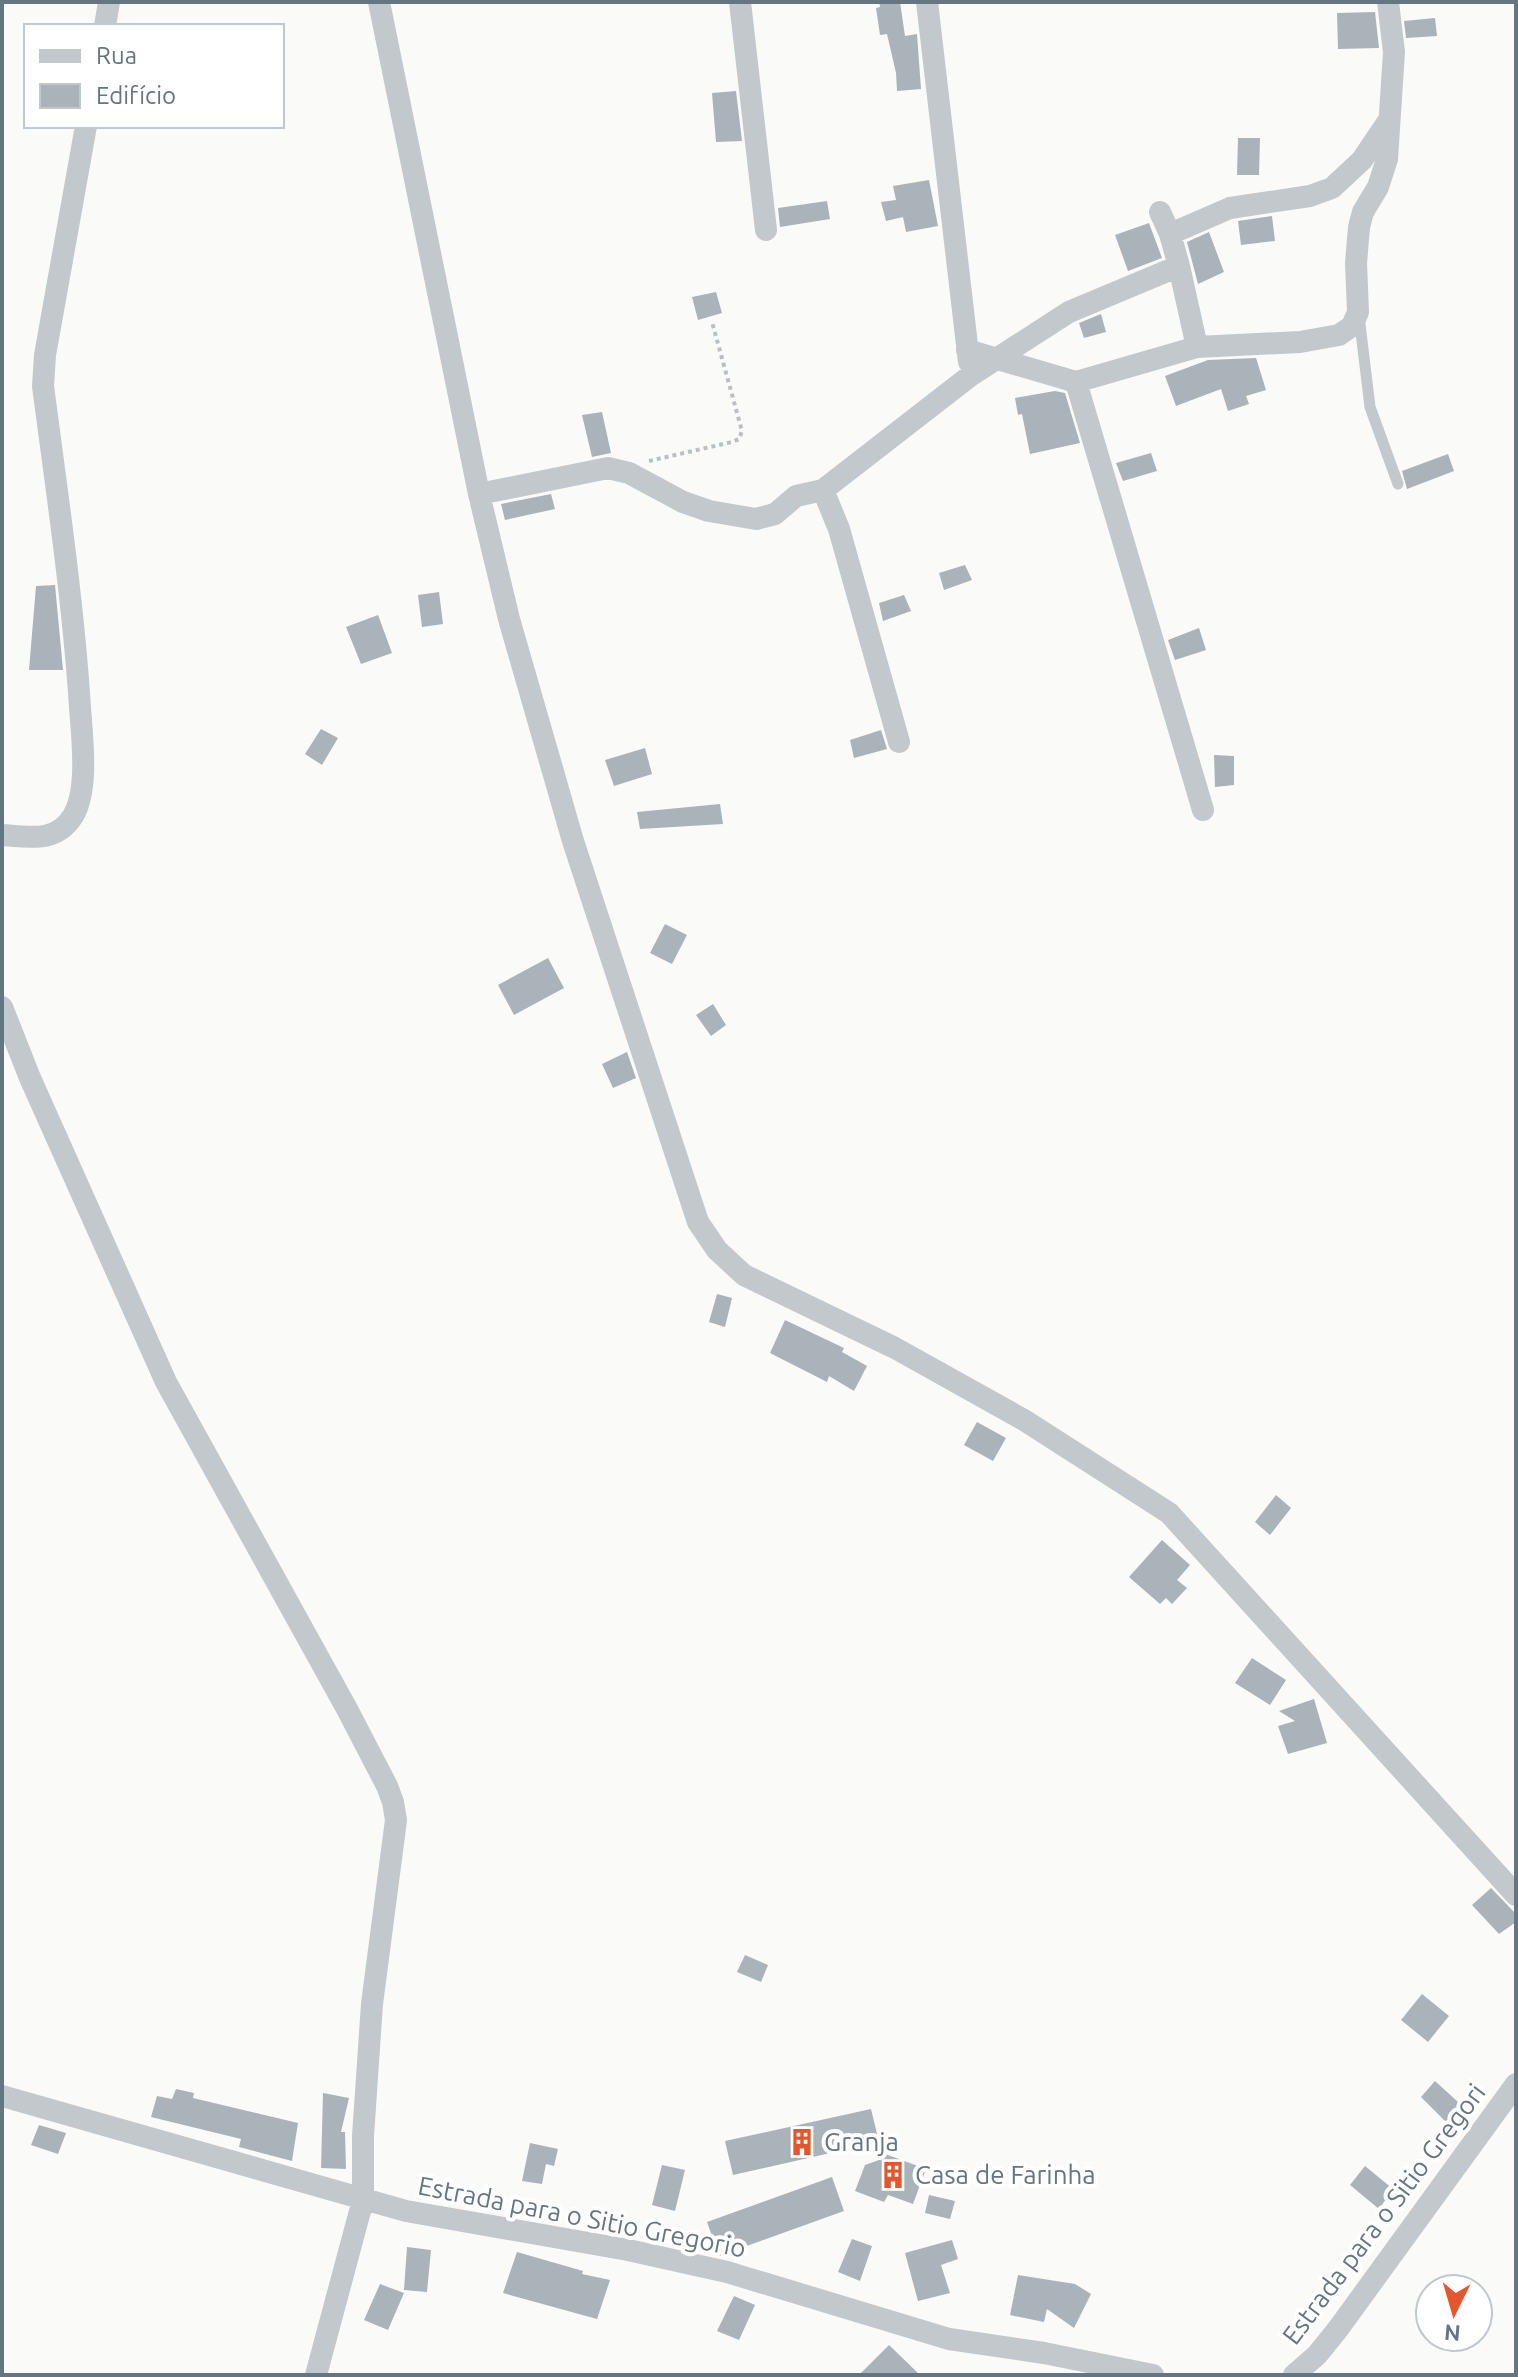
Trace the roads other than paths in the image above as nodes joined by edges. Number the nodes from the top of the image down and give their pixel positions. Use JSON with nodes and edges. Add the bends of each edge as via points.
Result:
{"nodes":[{"id":1,"x":109,"y":2,"type":"edge"},
{"id":2,"x":379,"y":2,"type":"edge"},
{"id":3,"x":740,"y":2,"type":"edge"},
{"id":4,"x":927,"y":2,"type":"edge"},
{"id":5,"x":1388,"y":2,"type":"edge"},
{"id":6,"x":105,"y":24,"type":"edge"},
{"id":7,"x":1389,"y":119,"type":"junction"},
{"id":8,"x":86,"y":128,"type":"edge"},
{"id":9,"x":1160,"y":212,"type":"dead end"},
{"id":10,"x":766,"y":230,"type":"dead end"},
{"id":11,"x":1170,"y":234,"type":"junction"},
{"id":12,"x":1179,"y":266,"type":"junction"},
{"id":13,"x":1358,"y":312,"type":"junction"},
{"id":14,"x":1197,"y":347,"type":"junction"},
{"id":15,"x":967,"y":350,"type":"junction"},
{"id":16,"x":996,"y":358,"type":"junction"},
{"id":17,"x":970,"y":376,"type":"junction"},
{"id":18,"x":1076,"y":382,"type":"junction"},
{"id":19,"x":1398,"y":484,"type":"dead end"},
{"id":20,"x":823,"y":490,"type":"junction"},
{"id":21,"x":479,"y":494,"type":"junction"},
{"id":22,"x":899,"y":742,"type":"dead end"},
{"id":23,"x":1203,"y":810,"type":"dead end"},
{"id":24,"x":2,"y":835,"type":"edge"},
{"id":25,"x":2,"y":1007,"type":"edge"},
{"id":26,"x":1516,"y":1895,"type":"edge"},
{"id":27,"x":1516,"y":2084,"type":"edge"},
{"id":28,"x":2,"y":2096,"type":"edge"},
{"id":29,"x":363,"y":2200,"type":"junction"},
{"id":30,"x":316,"y":2375,"type":"edge"},
{"id":31,"x":1153,"y":2375,"type":"edge"},
{"id":32,"x":1294,"y":2375,"type":"edge"}],
"edges":[{"from":1,"to":6,"type":"street"},
{"from":2,"to":21,"type":"street"},
{"from":3,"to":10,"type":"street"},
{"from":4,"to":15,"type":"street"},
{"from":5,"to":7,"type":"street","via":[[1394,52]]},
{"from":7,"to":11,"type":"street","via":[[1362,160],[1332,188],[1230,208]]},
{"from":7,"to":13,"type":"street","via":[[1383,175],[1359,227]]},
{"from":8,"to":24,"type":"street","via":[[43,386],[75,632],[81,792],[73,816],[57,833],[42,838]]},
{"from":9,"to":11,"type":"street"},
{"from":11,"to":12,"type":"street"},
{"from":12,"to":14,"type":"street"},
{"from":12,"to":16,"type":"street","via":[[1069,312]]},
{"from":13,"to":14,"type":"street","via":[[1352,326],[1339,335]]},
{"from":13,"to":19,"type":"lane","via":[[1370,407]]},
{"from":14,"to":18,"type":"street"},
{"from":15,"to":16,"type":"street"},
{"from":15,"to":17,"type":"street"},
{"from":16,"to":17,"type":"street"},
{"from":16,"to":18,"type":"street"},
{"from":17,"to":20,"type":"street"},
{"from":18,"to":23,"type":"street"},
{"from":20,"to":21,"type":"street","via":[[796,496],[768,517],[741,518],[683,502],[650,482],[608,468]]},
{"from":20,"to":22,"type":"street","via":[[839,529]]},
{"from":21,"to":26,"type":"street","via":[[573,841],[691,1206],[717,1250],[744,1275],[895,1348],[1024,1420],[1169,1513]]},
{"from":25,"to":29,"type":"street","via":[[166,1382],[393,1802],[396,1820],[372,2004]]},
{"from":27,"to":32,"type":"street","name":"Estrada para o Sitio Gregori","via":[[1338,2329]]},
{"from":28,"to":29,"type":"street","name":"Estrada para o Sitio Gregorio"},
{"from":29,"to":30,"type":"street"},
{"from":29,"to":31,"type":"street","name":"Estrada para o Sitio Gregorio","via":[[727,2272],[949,2339]]}]}
